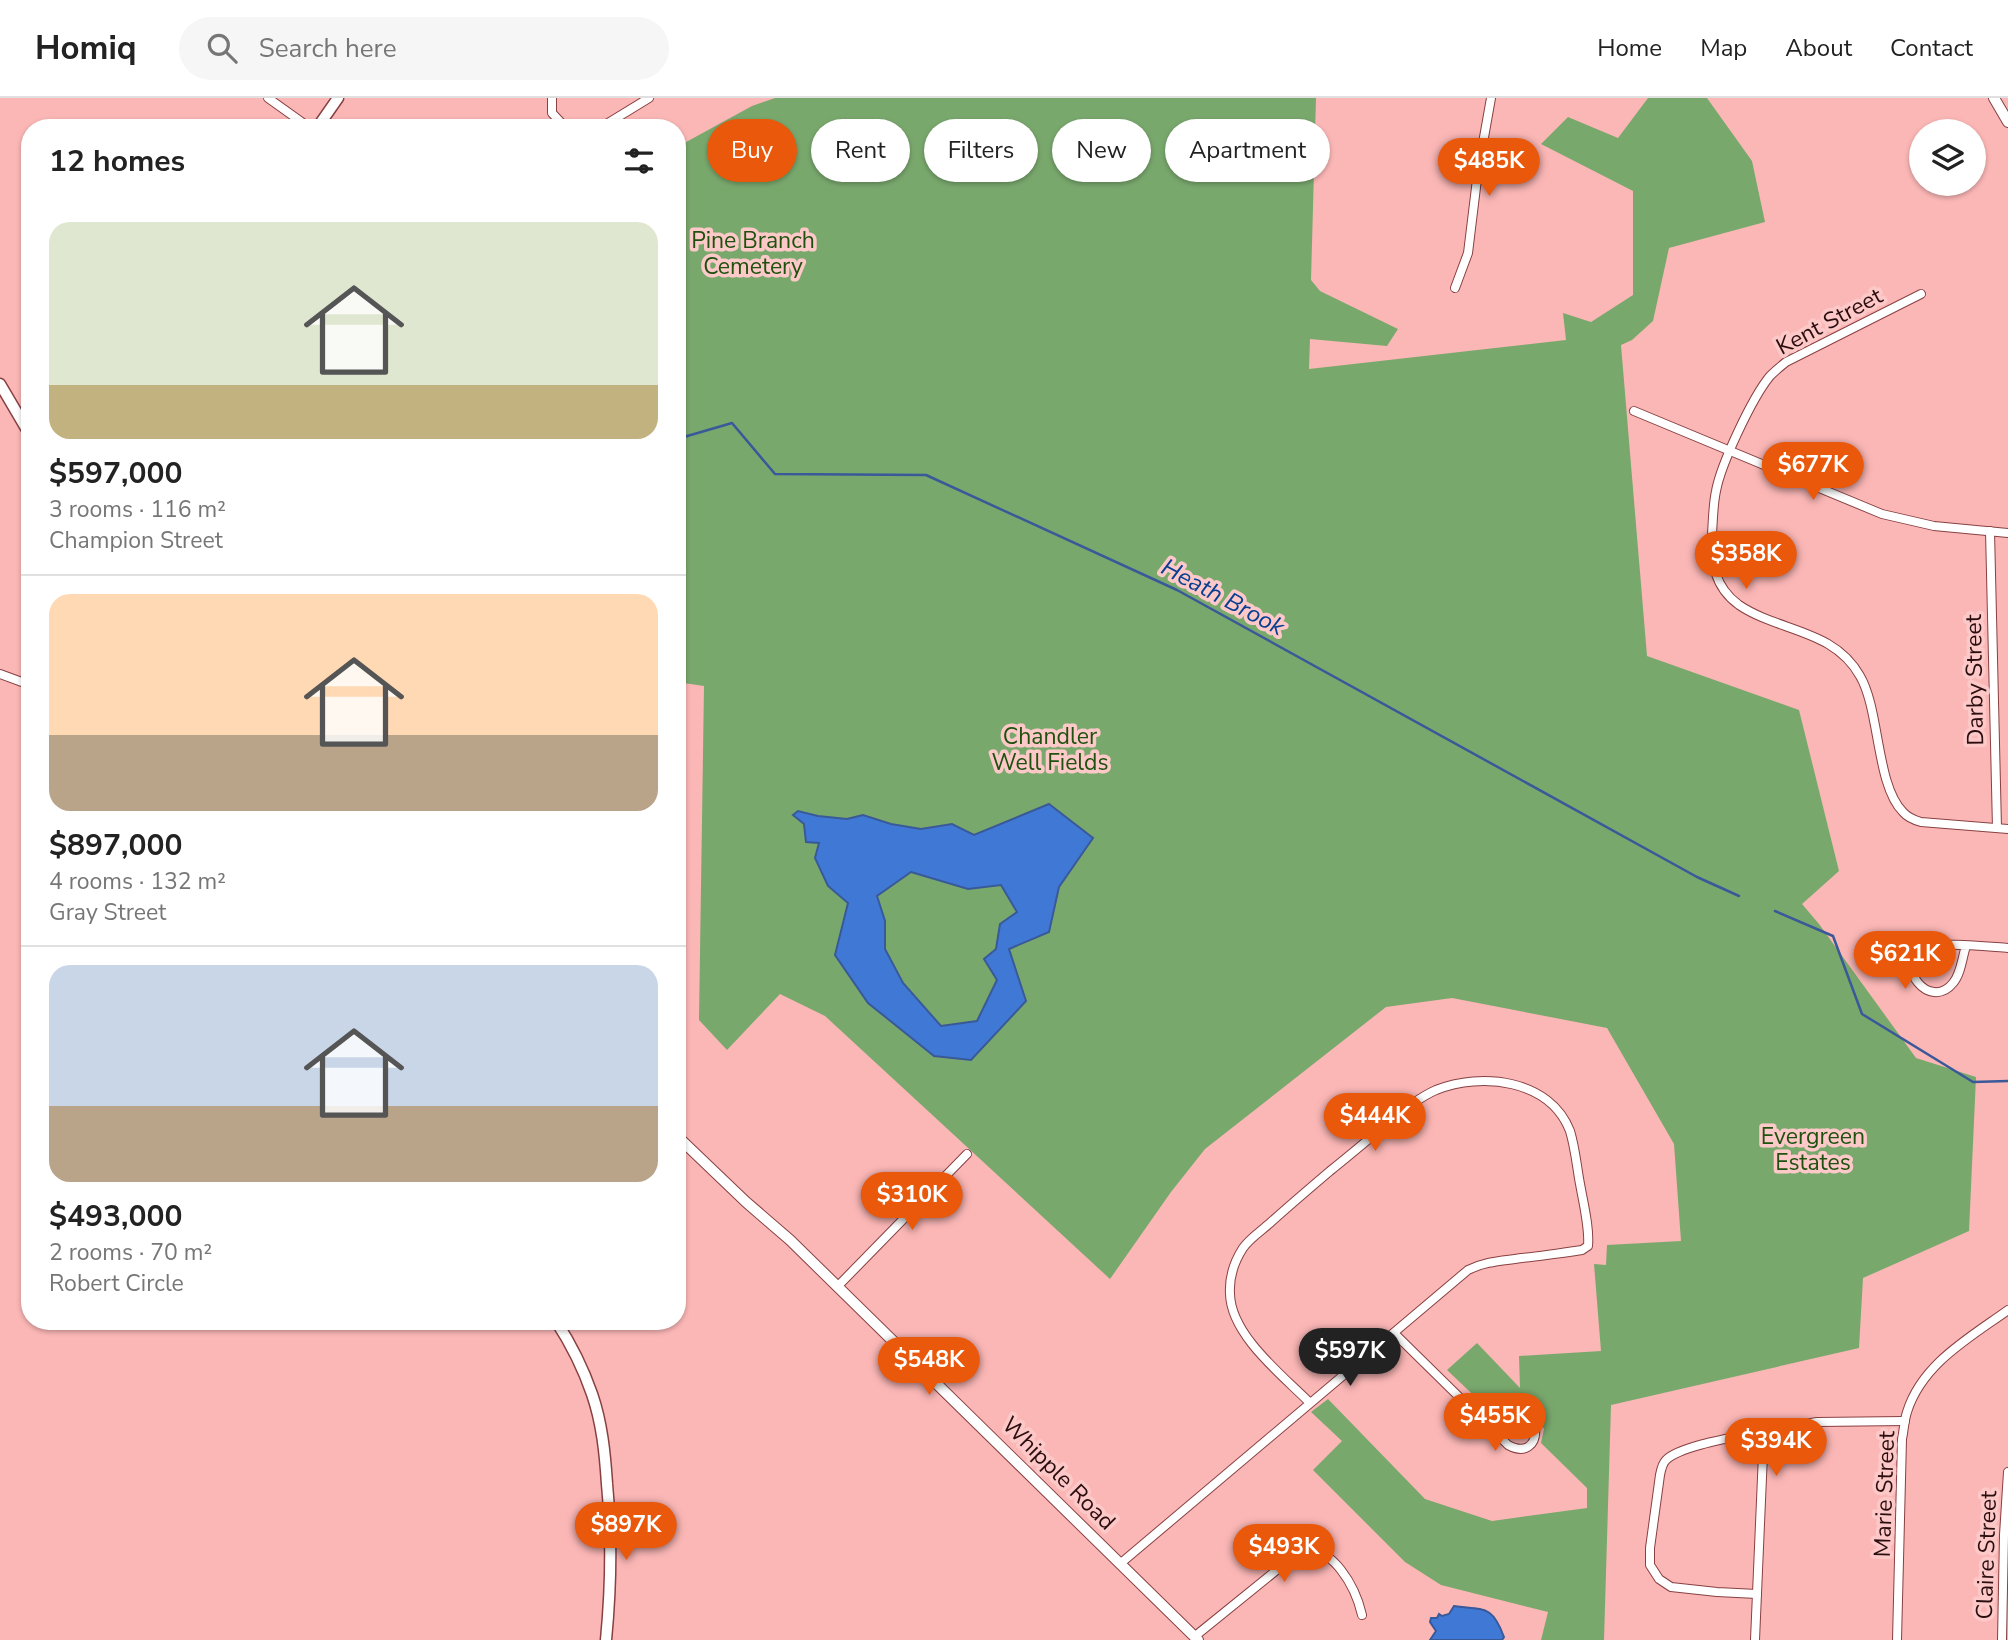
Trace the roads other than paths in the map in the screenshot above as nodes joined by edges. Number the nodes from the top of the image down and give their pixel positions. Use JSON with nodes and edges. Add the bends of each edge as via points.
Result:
{"nodes":[{"id":1,"x":268,"y":98,"type":"edge"},
{"id":2,"x":338,"y":98,"type":"edge"},
{"id":3,"x":552,"y":98,"type":"edge"},
{"id":4,"x":649,"y":98,"type":"edge"},
{"id":5,"x":1491,"y":98,"type":"edge"},
{"id":6,"x":1994,"y":98,"type":"edge"},
{"id":7,"x":297,"y":119,"type":"edge"},
{"id":8,"x":323,"y":119,"type":"edge"},
{"id":9,"x":558,"y":119,"type":"edge"},
{"id":10,"x":615,"y":119,"type":"edge"},
{"id":11,"x":2008,"y":122,"type":"edge"},
{"id":12,"x":1455,"y":288,"type":"dead end"},
{"id":13,"x":1921,"y":294,"type":"dead end"},
{"id":14,"x":0,"y":384,"type":"edge"},
{"id":15,"x":1634,"y":411,"type":"dead end"},
{"id":16,"x":21,"y":420,"type":"edge"},
{"id":17,"x":1730,"y":451,"type":"junction"},
{"id":18,"x":1990,"y":531,"type":"junction"},
{"id":19,"x":2008,"y":533,"type":"edge"},
{"id":20,"x":0,"y":674,"type":"edge"},
{"id":21,"x":21,"y":682,"type":"edge"},
{"id":22,"x":1997,"y":828,"type":"junction"},
{"id":23,"x":2008,"y":829,"type":"edge"},
{"id":24,"x":1966,"y":946,"type":"junction"},
{"id":25,"x":2008,"y":948,"type":"edge"},
{"id":26,"x":686,"y":1144,"type":"edge"},
{"id":27,"x":967,"y":1154,"type":"dead end"},
{"id":28,"x":837,"y":1287,"type":"junction"},
{"id":29,"x":2008,"y":1310,"type":"edge"},
{"id":30,"x":561,"y":1330,"type":"edge"},
{"id":31,"x":1394,"y":1333,"type":"junction"},
{"id":32,"x":1310,"y":1403,"type":"junction"},
{"id":33,"x":1905,"y":1421,"type":"junction"},
{"id":34,"x":1493,"y":1431,"type":"junction"},
{"id":35,"x":1764,"y":1432,"type":"junction"},
{"id":36,"x":2008,"y":1472,"type":"edge"},
{"id":37,"x":1121,"y":1563,"type":"junction"},
{"id":38,"x":1757,"y":1594,"type":"junction"},
{"id":39,"x":1362,"y":1615,"type":"dead end"},
{"id":40,"x":1196,"y":1638,"type":"edge"},
{"id":41,"x":606,"y":1640,"type":"edge"},
{"id":42,"x":1755,"y":1640,"type":"edge"},
{"id":43,"x":1898,"y":1640,"type":"edge"},
{"id":44,"x":2002,"y":1640,"type":"edge"}],
"edges":[{"from":1,"to":7,"type":"street"},
{"from":2,"to":8,"type":"main road"},
{"from":3,"to":9,"type":"street","via":[[552,113]]},
{"from":4,"to":10,"type":"street"},
{"from":5,"to":12,"type":"street","via":[[1468,253]]},
{"from":6,"to":11,"type":"street"},
{"from":13,"to":17,"type":"street","name":"Kent Street","via":[[1786,362],[1759,393]]},
{"from":14,"to":16,"type":"main road"},
{"from":15,"to":17,"type":"street"},
{"from":17,"to":18,"type":"street","via":[[1882,514],[1934,526]]},
{"from":17,"to":22,"type":"street","name":"Kent Street","via":[[1716,489],[1712,543],[1713,567],[1726,593],[1759,615],[1827,642],[1851,663],[1861,677],[1895,802],[1910,818]]},
{"from":18,"to":19,"type":"street"},
{"from":18,"to":22,"type":"street","name":"Darby Street"},
{"from":20,"to":21,"type":"street"},
{"from":22,"to":23,"type":"street","name":"Kent Street"},
{"from":24,"to":24,"type":"street","via":[[1922,950],[1912,966],[1919,984],[1936,992],[1950,986]]},
{"from":24,"to":25,"type":"street"},
{"from":26,"to":28,"type":"street","name":"Whipple Road"},
{"from":27,"to":28,"type":"street"},
{"from":28,"to":37,"type":"street","name":"Whipple Road"},
{"from":29,"to":33,"type":"street","name":"Marie Street","via":[[1940,1360],[1912,1401]]},
{"from":30,"to":41,"type":"main road","via":[[593,1395],[601,1426],[610,1527]]},
{"from":31,"to":32,"type":"street"},
{"from":31,"to":32,"type":"street","via":[[1454,1280],[1481,1263],[1588,1246],[1569,1130],[1545,1098],[1531,1090],[1488,1082],[1463,1082],[1435,1090],[1414,1102],[1245,1245],[1230,1280],[1234,1317],[1257,1349]]},
{"from":31,"to":34,"type":"street"},
{"from":32,"to":37,"type":"street"},
{"from":33,"to":35,"type":"street","via":[[1817,1422]]},
{"from":33,"to":43,"type":"street","name":"Marie Street"},
{"from":34,"to":34,"type":"street","via":[[1508,1445],[1519,1448],[1534,1440],[1536,1429],[1526,1415],[1515,1413]]},
{"from":35,"to":38,"type":"street"},
{"from":35,"to":38,"type":"street","via":[[1685,1450],[1666,1459],[1650,1548],[1653,1572],[1671,1587]]},
{"from":36,"to":44,"type":"street","name":"Claire Street"},
{"from":37,"to":40,"type":"street","name":"Whipple Road"},
{"from":38,"to":42,"type":"street"},
{"from":39,"to":40,"type":"street","via":[[1342,1572],[1321,1553],[1307,1550]]}]}
